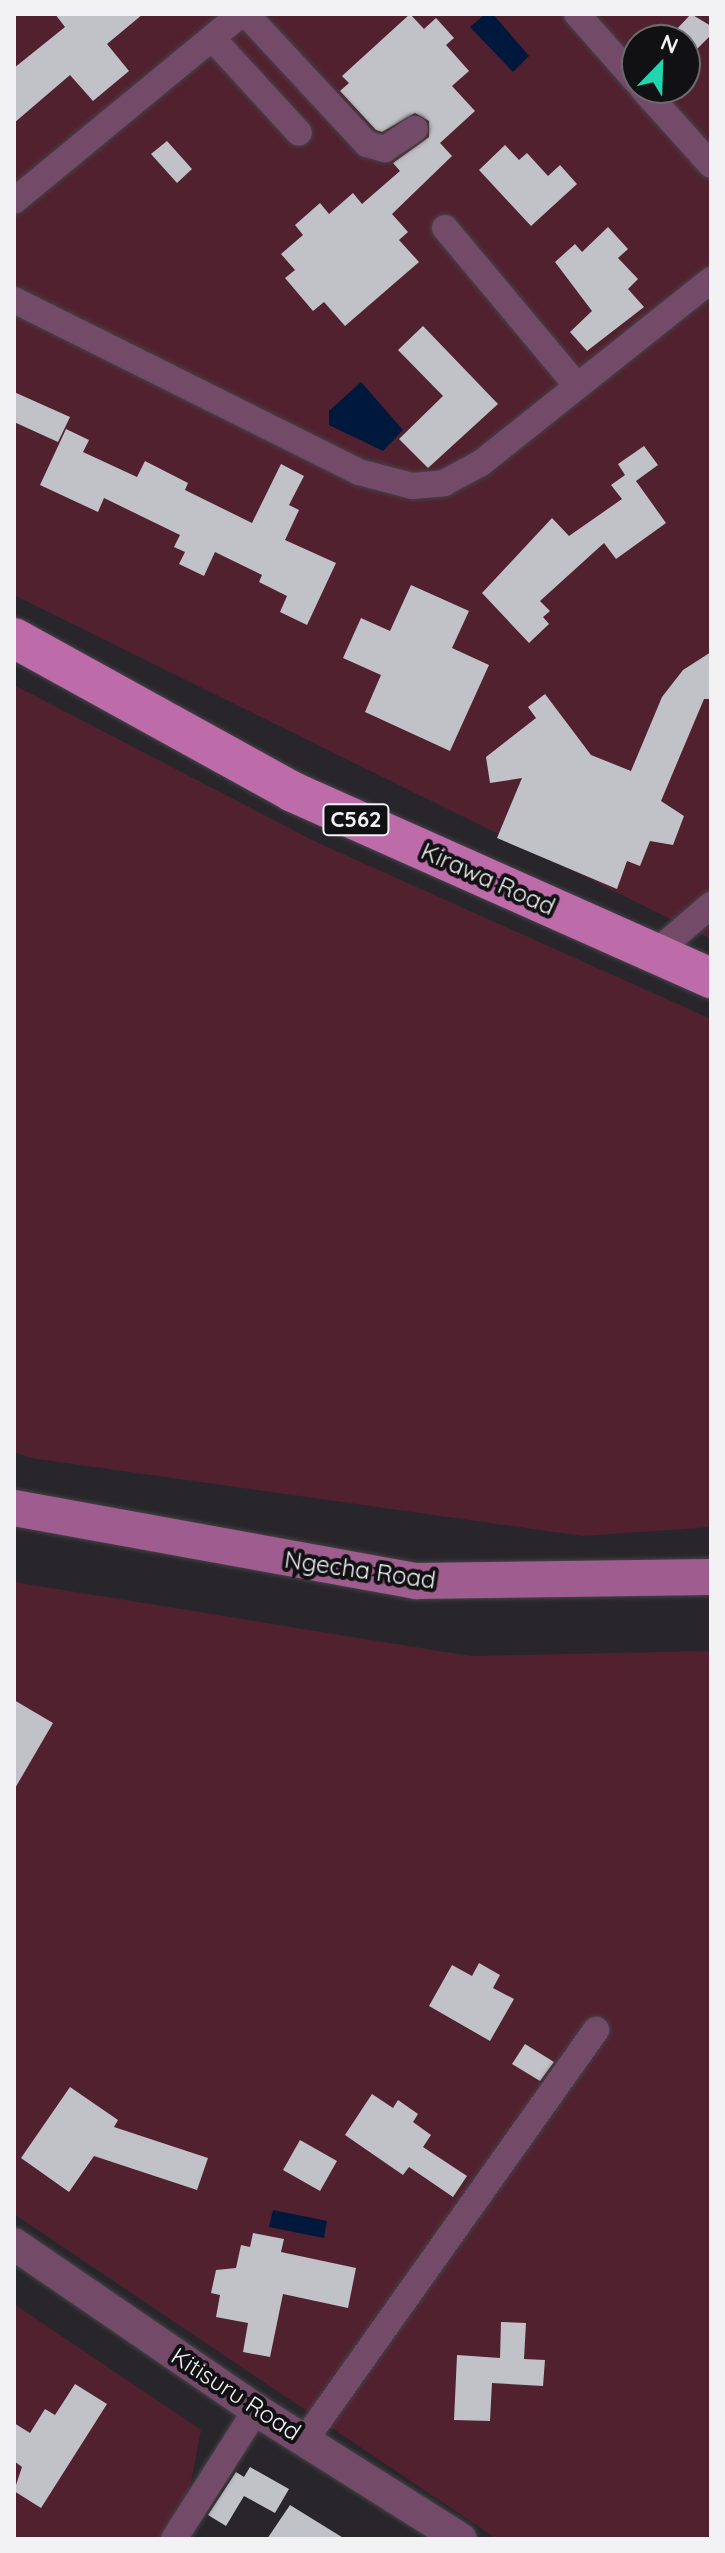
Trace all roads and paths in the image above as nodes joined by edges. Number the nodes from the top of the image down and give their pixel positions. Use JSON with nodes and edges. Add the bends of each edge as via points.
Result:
{"nodes":[{"id":1,"x":244,"y":14,"type":"edge"},
{"id":2,"x":577,"y":14,"type":"edge"},
{"id":3,"x":213,"y":39,"type":"junction"},
{"id":4,"x":621,"y":64,"type":"edge"},
{"id":5,"x":656,"y":104,"type":"edge"},
{"id":6,"x":415,"y":129,"type":"dead end"},
{"id":7,"x":299,"y":133,"type":"dead end"},
{"id":8,"x":711,"y":165,"type":"edge"},
{"id":9,"x":14,"y":201,"type":"edge"},
{"id":10,"x":445,"y":228,"type":"dead end"},
{"id":11,"x":711,"y":280,"type":"edge"},
{"id":12,"x":14,"y":300,"type":"edge"},
{"id":13,"x":577,"y":386,"type":"junction"},
{"id":14,"x":14,"y":638,"type":"edge"},
{"id":15,"x":711,"y":905,"type":"edge"},
{"id":16,"x":655,"y":953,"type":"junction"},
{"id":17,"x":711,"y":978,"type":"edge"},
{"id":18,"x":14,"y":1508,"type":"edge"},
{"id":19,"x":711,"y":1577,"type":"edge"},
{"id":20,"x":596,"y":2030,"type":"dead end"},
{"id":21,"x":14,"y":2244,"type":"edge"},
{"id":22,"x":256,"y":2410,"type":"junction"},
{"id":23,"x":305,"y":2440,"type":"junction"},
{"id":24,"x":174,"y":2539,"type":"edge"},
{"id":25,"x":461,"y":2539,"type":"edge"}],
"edges":[{"from":1,"to":3,"type":"street"},
{"from":1,"to":6,"type":"street","via":[[375,149],[398,142]]},
{"from":2,"to":4,"type":"street"},
{"from":3,"to":7,"type":"street"},
{"from":3,"to":9,"type":"street"},
{"from":5,"to":8,"type":"street"},
{"from":10,"to":13,"type":"street"},
{"from":11,"to":13,"type":"street"},
{"from":12,"to":13,"type":"street","via":[[359,472],[412,486],[444,483],[481,463]]},
{"from":14,"to":16,"type":"main road","name":"Kirawa Road","number":"C562","via":[[293,792]]},
{"from":15,"to":16,"type":"street"},
{"from":16,"to":17,"type":"main road","name":"Kirawa Road","number":"C562"},
{"from":18,"to":19,"type":"main road","name":"Ngecha Road","via":[[416,1581]]},
{"from":20,"to":23,"type":"street"},
{"from":21,"to":22,"type":"street","name":"Kitisuru Road"},
{"from":22,"to":23,"type":"street","name":"Kitisuru Road"},
{"from":22,"to":24,"type":"street"},
{"from":23,"to":25,"type":"street","name":"Kitisuru Road"}]}
